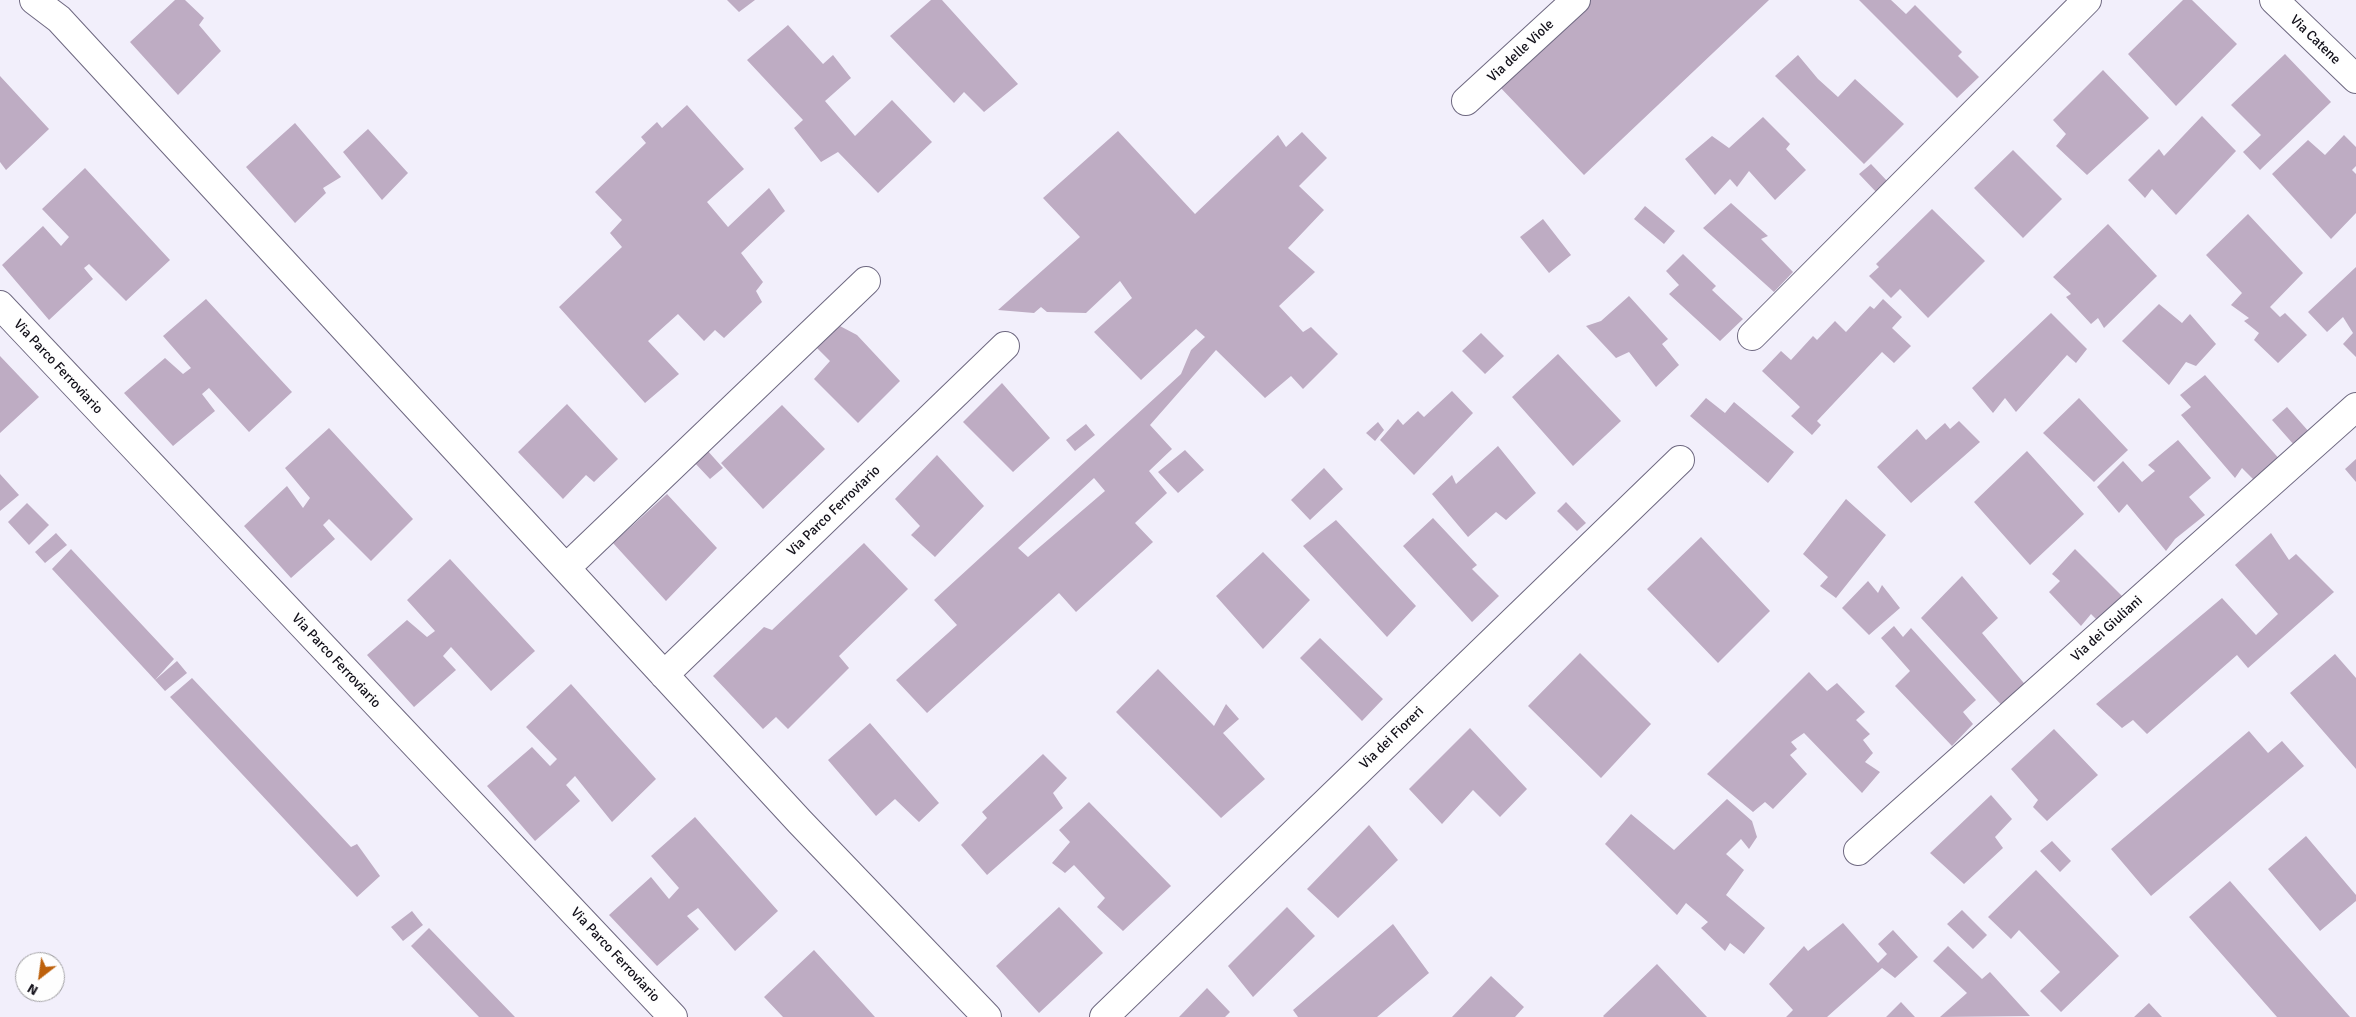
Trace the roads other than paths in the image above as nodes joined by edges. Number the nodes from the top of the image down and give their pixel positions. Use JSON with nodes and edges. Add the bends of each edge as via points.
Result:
{"nodes":[{"id":1,"x":34,"y":0,"type":"edge"},
{"id":2,"x":1576,"y":0,"type":"edge"},
{"id":3,"x":2087,"y":0,"type":"edge"},
{"id":4,"x":2274,"y":0,"type":"edge"},
{"id":5,"x":2356,"y":79,"type":"edge"},
{"id":6,"x":1466,"y":102,"type":"dead end"},
{"id":7,"x":866,"y":281,"type":"dead end"},
{"id":8,"x":0,"y":305,"type":"edge"},
{"id":9,"x":1752,"y":336,"type":"dead end"},
{"id":10,"x":1004,"y":346,"type":"dead end"},
{"id":11,"x":2356,"y":407,"type":"edge"},
{"id":12,"x":1680,"y":460,"type":"dead end"},
{"id":13,"x":566,"y":568,"type":"junction"},
{"id":14,"x":664,"y":675,"type":"junction"},
{"id":15,"x":1858,"y":851,"type":"dead end"},
{"id":16,"x":673,"y":1017,"type":"edge"},
{"id":17,"x":986,"y":1017,"type":"edge"},
{"id":18,"x":1104,"y":1017,"type":"edge"}],
"edges":[{"from":1,"to":13,"type":"street","via":[[59,19]]},
{"from":2,"to":6,"type":"street","name":"Via delle Viole"},
{"from":3,"to":9,"type":"street"},
{"from":4,"to":5,"type":"street","name":"Via Catene"},
{"from":7,"to":13,"type":"street"},
{"from":8,"to":16,"type":"street","name":"Via Parco Ferroviario"},
{"from":10,"to":14,"type":"street","name":"Via Parco Ferroviario"},
{"from":11,"to":15,"type":"street","name":"Via dei Giuliani"},
{"from":12,"to":18,"type":"street","name":"Via dei Fioreri"},
{"from":13,"to":14,"type":"street"},
{"from":14,"to":17,"type":"street"}]}
